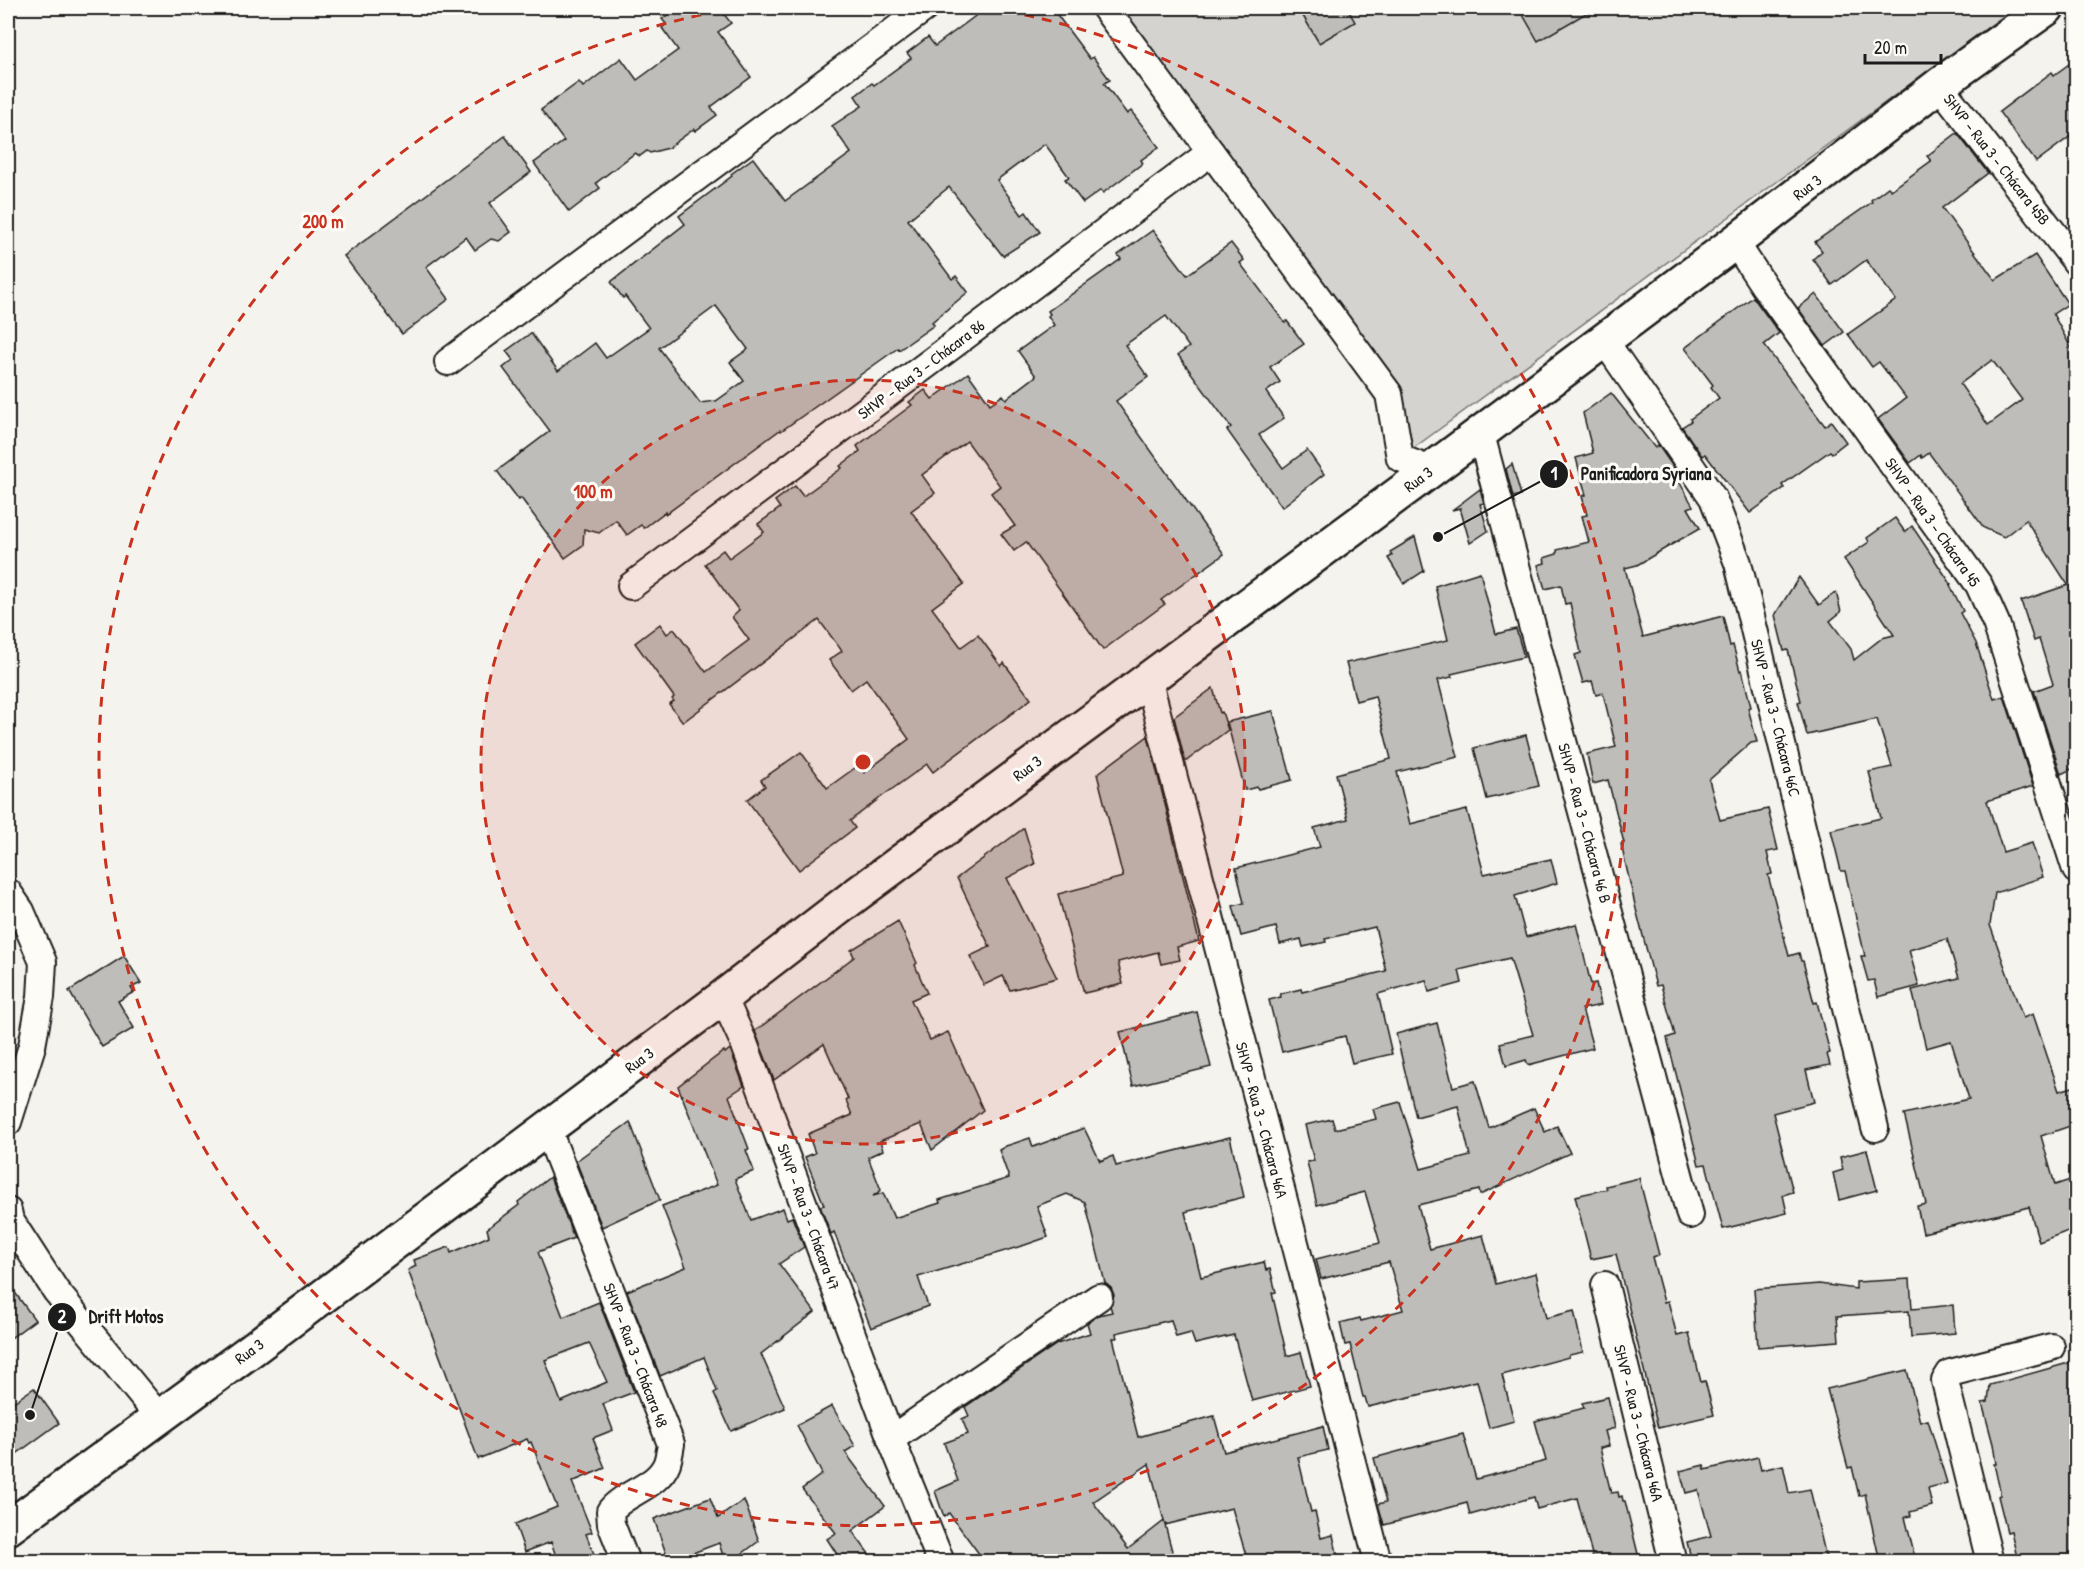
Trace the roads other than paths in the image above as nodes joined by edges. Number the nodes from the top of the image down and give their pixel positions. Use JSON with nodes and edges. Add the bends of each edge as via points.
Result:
{"nodes":[{"id":1,"x":925,"y":8,"type":"edge"},
{"id":2,"x":1105,"y":8,"type":"edge"},
{"id":3,"x":2048,"y":8,"type":"edge"},
{"id":4,"x":1939,"y":85,"type":"junction"},
{"id":5,"x":1211,"y":152,"type":"junction"},
{"id":6,"x":1735,"y":242,"type":"junction"},
{"id":7,"x":2076,"y":262,"type":"edge"},
{"id":8,"x":1604,"y":340,"type":"junction"},
{"id":9,"x":448,"y":362,"type":"dead end"},
{"id":10,"x":1480,"y":431,"type":"junction"},
{"id":11,"x":1431,"y":470,"type":"junction"},
{"id":12,"x":631,"y":586,"type":"dead end"},
{"id":13,"x":1148,"y":678,"type":"junction"},
{"id":14,"x":2076,"y":870,"type":"edge"},
{"id":15,"x":8,"y":892,"type":"edge"},
{"id":16,"x":723,"y":997,"type":"junction"},
{"id":17,"x":8,"y":1122,"type":"edge"},
{"id":18,"x":547,"y":1128,"type":"junction"},
{"id":19,"x":1875,"y":1128,"type":"dead end"},
{"id":20,"x":8,"y":1211,"type":"edge"},
{"id":21,"x":1690,"y":1215,"type":"dead end"},
{"id":22,"x":1605,"y":1285,"type":"dead end"},
{"id":23,"x":1099,"y":1297,"type":"dead end"},
{"id":24,"x":2051,"y":1347,"type":"dead end"},
{"id":25,"x":159,"y":1417,"type":"junction"},
{"id":26,"x":891,"y":1439,"type":"junction"},
{"id":27,"x":8,"y":1528,"type":"edge"},
{"id":28,"x":626,"y":1562,"type":"edge"},
{"id":29,"x":940,"y":1562,"type":"edge"},
{"id":30,"x":1377,"y":1562,"type":"edge"},
{"id":31,"x":1673,"y":1562,"type":"edge"},
{"id":32,"x":1990,"y":1562,"type":"edge"}],
"edges":[{"from":1,"to":9,"type":"street"},
{"from":2,"to":5,"type":"street"},
{"from":3,"to":4,"type":"main road","name":"Rua 3"},
{"from":4,"to":6,"type":"main road","name":"Rua 3"},
{"from":4,"to":7,"type":"street","name":"SHVP - Rua 3 - Chácara 45B"},
{"from":5,"to":11,"type":"street","via":[[1389,394],[1400,458]]},
{"from":5,"to":12,"type":"street","name":"SHVP - Rua 3 - Chácara 86"},
{"from":6,"to":8,"type":"main road","name":"Rua 3"},
{"from":6,"to":14,"type":"street","name":"SHVP - Rua 3 - Chácara 45","via":[[1979,585],[1996,623]]},
{"from":8,"to":10,"type":"main road","name":"Rua 3"},
{"from":8,"to":19,"type":"street","name":"SHVP - Rua 3 - Chácara 46C","via":[[1713,498],[1738,563]]},
{"from":10,"to":11,"type":"main road","name":"Rua 3"},
{"from":10,"to":21,"type":"street","name":"SHVP - Rua 3 - Chácara 46 B"},
{"from":11,"to":13,"type":"main road","name":"Rua 3"},
{"from":13,"to":16,"type":"main road","name":"Rua 3"},
{"from":13,"to":30,"type":"street","name":"SHVP - Rua 3 - Chácara 46A"},
{"from":15,"to":17,"type":"street","via":[[21,911],[43,962],[32,1046]]},
{"from":16,"to":18,"type":"main road","name":"Rua 3"},
{"from":16,"to":26,"type":"street","name":"SHVP - Rua 3 - Chácara 47","via":[[744,1043]]},
{"from":18,"to":25,"type":"main road","name":"Rua 3"},
{"from":18,"to":28,"type":"street","name":"SHVP - Rua 3 - Chácara 48","via":[[671,1444],[667,1463],[658,1478],[610,1511]]},
{"from":20,"to":25,"type":"street","via":[[57,1291]]},
{"from":22,"to":31,"type":"street","name":"SHVP - Rua 3 - Chácara 46A"},
{"from":23,"to":26,"type":"street"},
{"from":24,"to":32,"type":"street","via":[[1950,1373],[1945,1381]]},
{"from":25,"to":27,"type":"main road","name":"Rua 3"},
{"from":26,"to":29,"type":"street","name":"SHVP - Rua 3 - Chácara 47"}]}
